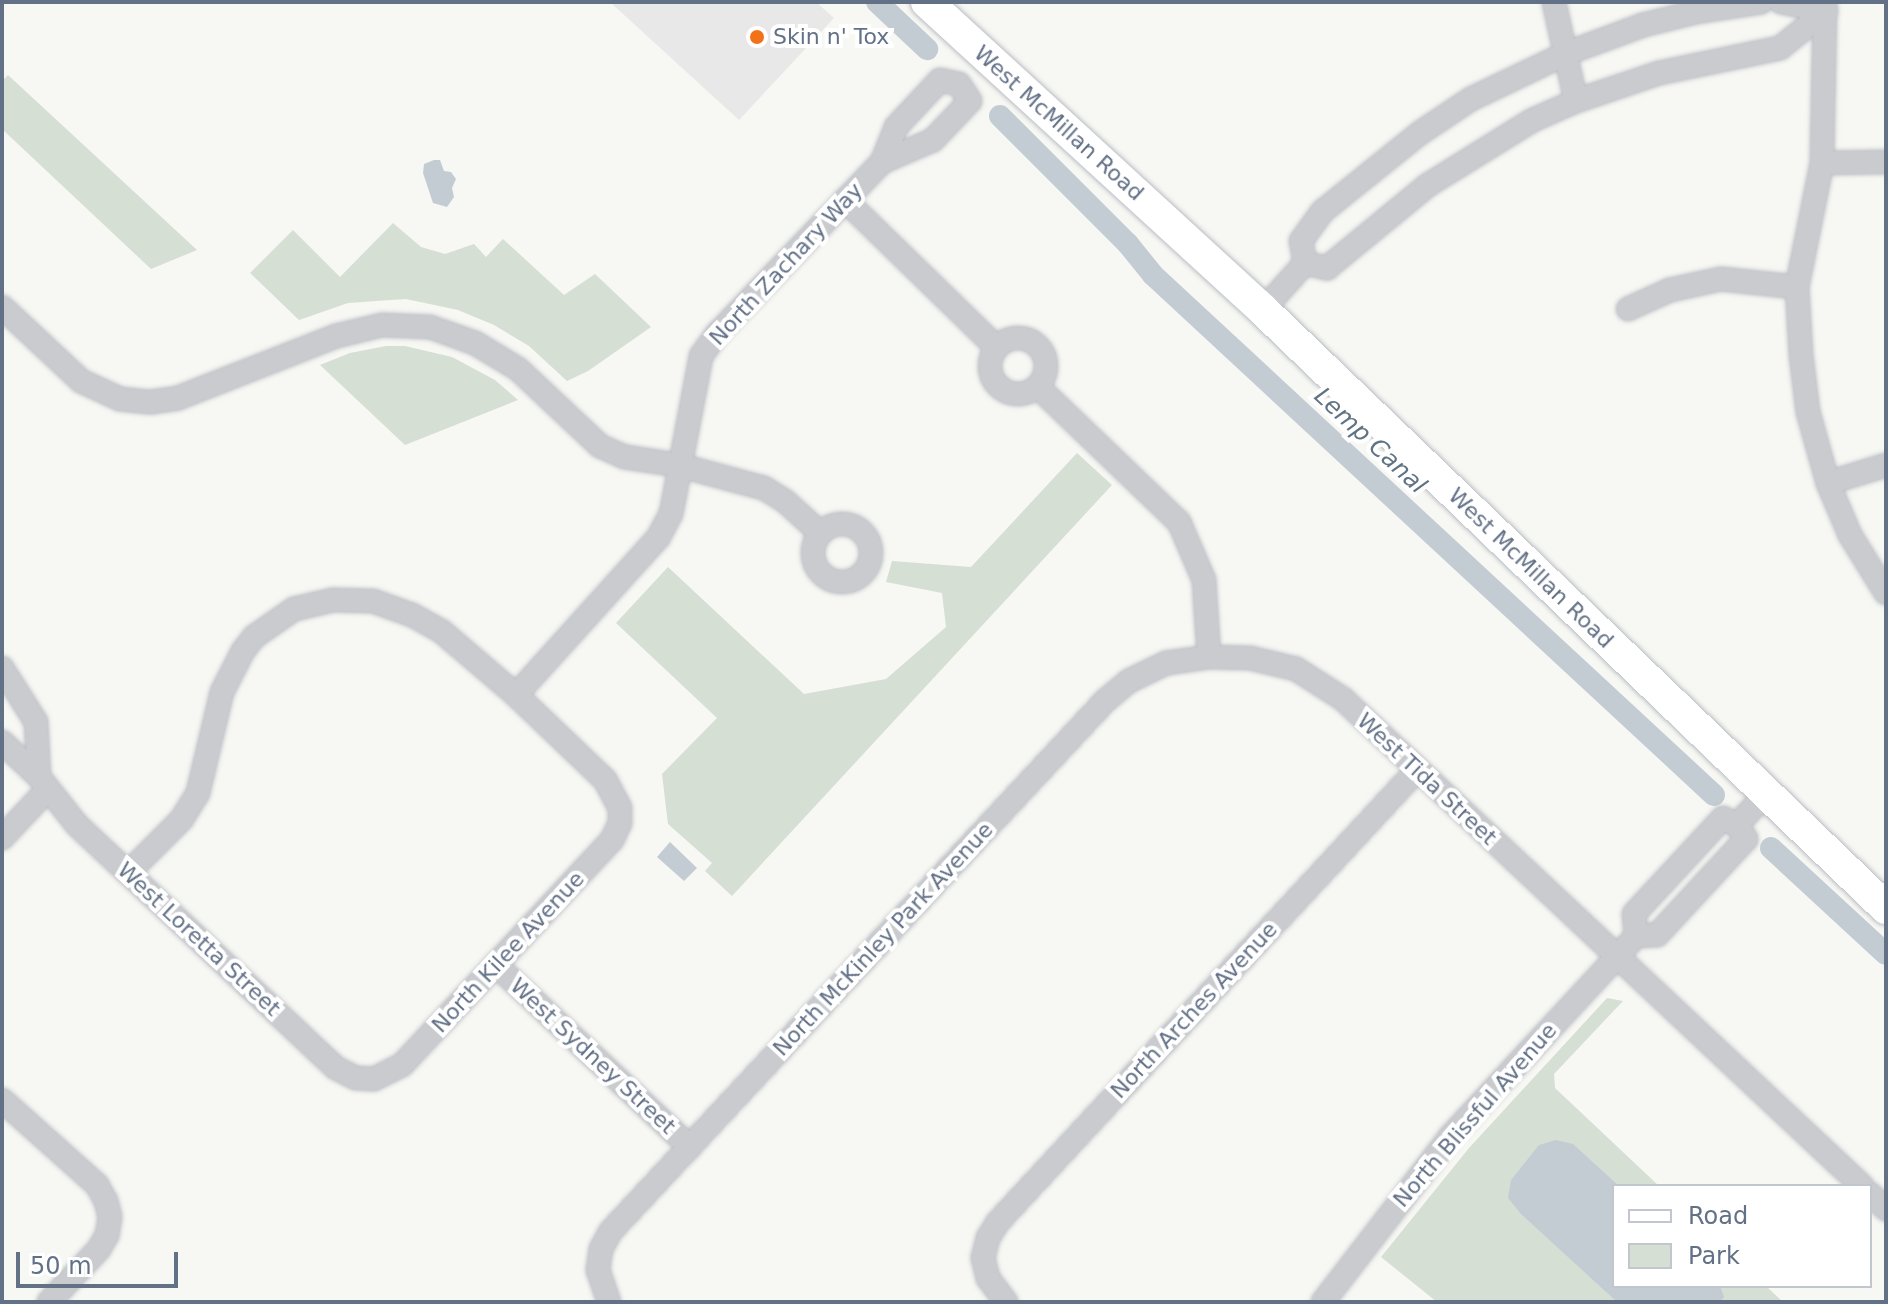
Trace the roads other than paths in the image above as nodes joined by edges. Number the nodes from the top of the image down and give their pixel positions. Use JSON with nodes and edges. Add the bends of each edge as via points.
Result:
{"nodes":[{"id":1,"x":927,"y":2,"type":"edge"},
{"id":2,"x":1554,"y":2,"type":"edge"},
{"id":3,"x":1761,"y":2,"type":"edge"},
{"id":4,"x":1781,"y":2,"type":"edge"},
{"id":5,"x":1825,"y":7,"type":"edge"},
{"id":6,"x":1565,"y":54,"type":"junction"},
{"id":7,"x":986,"y":57,"type":"junction"},
{"id":8,"x":959,"y":84,"type":"junction"},
{"id":9,"x":1576,"y":101,"type":"junction"},
{"id":10,"x":882,"y":162,"type":"junction"},
{"id":11,"x":1886,"y":162,"type":"edge"},
{"id":12,"x":1822,"y":163,"type":"junction"},
{"id":13,"x":845,"y":200,"type":"junction"},
{"id":14,"x":1305,"y":263,"type":"junction"},
{"id":15,"x":1797,"y":287,"type":"junction"},
{"id":16,"x":2,"y":307,"type":"edge"},
{"id":17,"x":1628,"y":309,"type":"dead end"},
{"id":18,"x":1263,"y":310,"type":"junction"},
{"id":19,"x":996,"y":347,"type":"junction"},
{"id":20,"x":1038,"y":387,"type":"junction"},
{"id":21,"x":678,"y":465,"type":"junction"},
{"id":22,"x":1886,"y":465,"type":"edge"},
{"id":23,"x":1828,"y":483,"type":"junction"},
{"id":24,"x":820,"y":533,"type":"dead end"},
{"id":25,"x":1886,"y":593,"type":"edge"},
{"id":26,"x":1209,"y":657,"type":"junction"},
{"id":27,"x":2,"y":668,"type":"edge"},
{"id":28,"x":516,"y":695,"type":"junction"},
{"id":29,"x":2,"y":742,"type":"edge"},
{"id":30,"x":1417,"y":770,"type":"junction"},
{"id":31,"x":43,"y":784,"type":"junction"},
{"id":32,"x":1765,"y":795,"type":"junction"},
{"id":33,"x":1737,"y":825,"type":"junction"},
{"id":34,"x":2,"y":838,"type":"edge"},
{"id":35,"x":129,"y":872,"type":"junction"},
{"id":36,"x":1886,"y":908,"type":"edge"},
{"id":37,"x":1636,"y":936,"type":"junction"},
{"id":38,"x":1617,"y":956,"type":"junction"},
{"id":39,"x":496,"y":965,"type":"junction"},
{"id":40,"x":374,"y":1079,"type":"joint"},
{"id":41,"x":2,"y":1100,"type":"edge"},
{"id":42,"x":690,"y":1147,"type":"junction"},
{"id":43,"x":1860,"y":1184,"type":"edge"},
{"id":44,"x":49,"y":1302,"type":"edge"},
{"id":45,"x":609,"y":1302,"type":"edge"},
{"id":46,"x":1006,"y":1302,"type":"edge"},
{"id":47,"x":1323,"y":1302,"type":"edge"}],
"edges":[{"from":1,"to":7,"type":"main road","name":"West McMillan Road"},
{"from":2,"to":6,"type":"street"},
{"from":3,"to":6,"type":"street","via":[[1643,25]]},
{"from":4,"to":5,"type":"street"},
{"from":5,"to":9,"type":"street","via":[[1780,48],[1659,73]]},
{"from":5,"to":12,"type":"street"},
{"from":6,"to":9,"type":"street"},
{"from":6,"to":14,"type":"street","via":[[1471,99],[1420,133],[1323,211],[1301,241]]},
{"from":7,"to":8,"type":"street","name":"North Zachary Way"},
{"from":7,"to":18,"type":"main road","name":"West McMillan Road"},
{"from":8,"to":10,"type":"street","name":"North Zachary Way","via":[[940,80],[896,127]]},
{"from":8,"to":10,"type":"street","name":"North Zachary Way","via":[[970,101],[933,140]]},
{"from":9,"to":14,"type":"street","via":[[1533,120],[1428,185],[1327,268]]},
{"from":10,"to":13,"type":"street","name":"North Zachary Way"},
{"from":11,"to":12,"type":"street"},
{"from":12,"to":15,"type":"street"},
{"from":13,"to":19,"type":"street"},
{"from":13,"to":21,"type":"street","name":"North Zachary Way","via":[[701,356]]},
{"from":14,"to":18,"type":"street"},
{"from":15,"to":17,"type":"street","via":[[1721,279],[1670,290]]},
{"from":15,"to":23,"type":"street","via":[[1808,412]]},
{"from":16,"to":21,"type":"street","via":[[81,381],[120,399],[151,402],[178,398],[336,336],[382,325],[430,327],[475,343],[518,369],[600,446],[625,457]]},
{"from":18,"to":32,"type":"main road","name":"West McMillan Road"},
{"from":19,"to":20,"type":"street","via":[[990,365],[995,383],[1020,394]]},
{"from":19,"to":20,"type":"street","via":[[1021,337],[1038,345],[1047,361]]},
{"from":20,"to":26,"type":"street","via":[[1179,522],[1204,580]]},
{"from":21,"to":24,"type":"street","via":[[764,488]]},
{"from":21,"to":28,"type":"street","name":"North Zachary Way","via":[[671,514],[658,538]]},
{"from":22,"to":23,"type":"street"},
{"from":23,"to":25,"type":"street","via":[[1850,535]]},
{"from":26,"to":30,"type":"street","name":"West Tida Street","via":[[1250,658],[1296,669],[1343,699]]},
{"from":26,"to":42,"type":"street","name":"North McKinley Park Avenue","via":[[1166,663],[1129,681],[1105,701]]},
{"from":27,"to":31,"type":"street","via":[[36,722]]},
{"from":28,"to":35,"type":"street","via":[[441,631],[412,615],[373,601],[333,600],[294,609],[243,651],[222,692],[198,793],[182,819]]},
{"from":28,"to":39,"type":"street","name":"North Kilee Avenue","via":[[605,780],[620,808],[620,823],[612,840]]},
{"from":29,"to":31,"type":"street","name":"West Loretta Street"},
{"from":30,"to":38,"type":"street","name":"West Tida Street"},
{"from":30,"to":46,"type":"street","name":"North Arches Avenue","via":[[998,1222],[983,1258],[988,1278]]},
{"from":31,"to":34,"type":"street"},
{"from":31,"to":35,"type":"street","name":"West Loretta Street","via":[[77,825]]},
{"from":32,"to":33,"type":"street","name":"North Blissful Avenue"},
{"from":32,"to":36,"type":"main road","name":"West McMillan Road"},
{"from":33,"to":37,"type":"street","name":"North Blissful Avenue","via":[[1746,839],[1657,935]]},
{"from":33,"to":37,"type":"street","name":"North Blissful Avenue","via":[[1723,818],[1634,914]]},
{"from":35,"to":40,"type":"street","name":"West Loretta Street","via":[[336,1068],[356,1078]]},
{"from":37,"to":38,"type":"street","name":"North Blissful Avenue"},
{"from":38,"to":43,"type":"street","name":"West Tida Street"},
{"from":38,"to":47,"type":"street","name":"North Blissful Avenue","via":[[1450,1137]]},
{"from":39,"to":40,"type":"street","name":"North Kilee Avenue","via":[[402,1065]]},
{"from":39,"to":42,"type":"street","name":"West Sydney Street"},
{"from":41,"to":44,"type":"street","via":[[97,1185],[110,1217],[99,1249]]},
{"from":42,"to":45,"type":"street","name":"North McKinley Park Avenue","via":[[611,1231],[601,1249],[598,1270]]}]}
